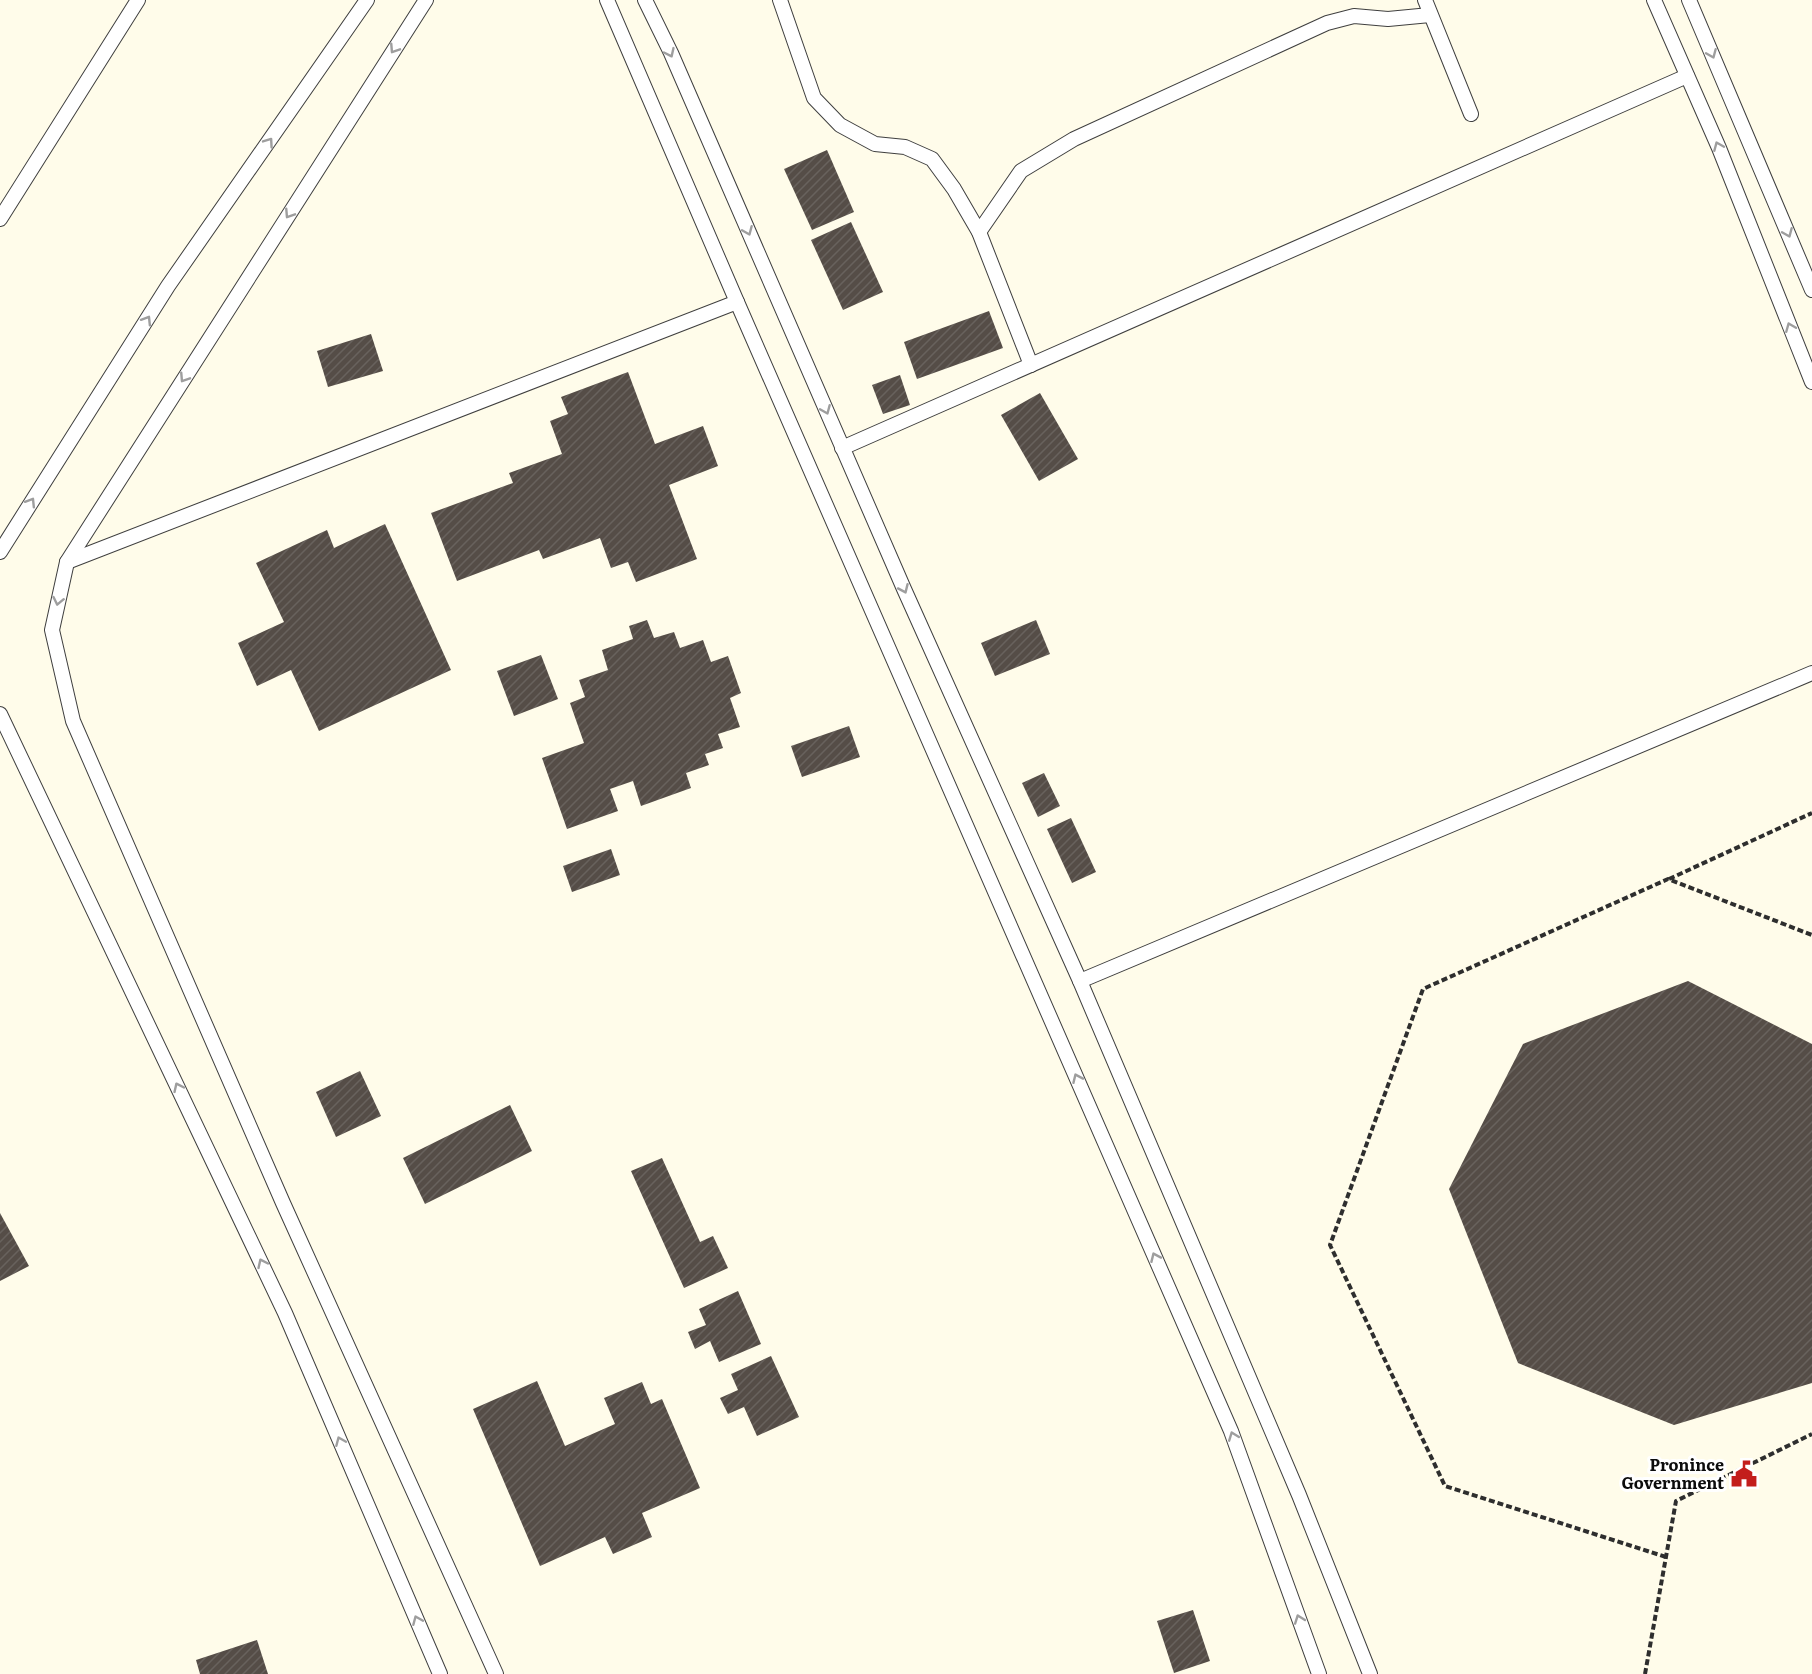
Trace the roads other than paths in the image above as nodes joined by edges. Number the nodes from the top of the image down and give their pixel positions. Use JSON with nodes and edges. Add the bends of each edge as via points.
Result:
{"nodes":[{"id":1,"x":138,"y":0,"type":"edge"},
{"id":2,"x":367,"y":0,"type":"edge"},
{"id":3,"x":426,"y":0,"type":"edge"},
{"id":4,"x":607,"y":0,"type":"edge"},
{"id":5,"x":645,"y":0,"type":"edge"},
{"id":6,"x":780,"y":0,"type":"edge"},
{"id":7,"x":1425,"y":0,"type":"edge"},
{"id":8,"x":1654,"y":0,"type":"edge"},
{"id":9,"x":1689,"y":0,"type":"edge"},
{"id":10,"x":1430,"y":15,"type":"junction"},
{"id":11,"x":1687,"y":76,"type":"junction"},
{"id":12,"x":1471,"y":114,"type":"dead end"},
{"id":13,"x":0,"y":219,"type":"edge"},
{"id":14,"x":979,"y":232,"type":"junction"},
{"id":15,"x":1812,"y":290,"type":"edge"},
{"id":16,"x":737,"y":302,"type":"junction"},
{"id":17,"x":1031,"y":365,"type":"junction"},
{"id":18,"x":1812,"y":382,"type":"edge"},
{"id":19,"x":842,"y":448,"type":"junction"},
{"id":20,"x":0,"y":552,"type":"edge"},
{"id":21,"x":67,"y":562,"type":"junction"},
{"id":22,"x":1812,"y":673,"type":"edge"},
{"id":23,"x":0,"y":714,"type":"edge"},
{"id":24,"x":1080,"y":981,"type":"junction"},
{"id":25,"x":440,"y":1674,"type":"edge"},
{"id":26,"x":496,"y":1674,"type":"edge"},
{"id":27,"x":1319,"y":1674,"type":"edge"},
{"id":28,"x":1370,"y":1674,"type":"edge"}],
"edges":[{"from":1,"to":13,"type":"lane"},
{"from":20,"to":2,"type":"lane","one_way":true,"via":[[168,286]]},
{"from":3,"to":21,"type":"lane","one_way":true},
{"from":4,"to":16,"type":"lane"},
{"from":5,"to":19,"type":"lane","one_way":true},
{"from":6,"to":14,"type":"lane","via":[[814,98],[840,125],[875,144],[905,147],[932,159]]},
{"from":7,"to":10,"type":"lane"},
{"from":8,"to":11,"type":"lane"},
{"from":9,"to":15,"type":"lane","one_way":true},
{"from":10,"to":12,"type":"lane"},
{"from":10,"to":14,"type":"lane","via":[[1388,20],[1354,16],[1327,24],[1074,139],[1021,171]]},
{"from":11,"to":17,"type":"lane"},
{"from":18,"to":11,"type":"lane","one_way":true},
{"from":14,"to":17,"type":"lane"},
{"from":16,"to":21,"type":"lane"},
{"from":27,"to":16,"type":"lane","one_way":true,"via":[[1231,1431]]},
{"from":17,"to":19,"type":"lane"},
{"from":19,"to":24,"type":"lane","one_way":true},
{"from":21,"to":26,"type":"lane","one_way":true,"via":[[52,630],[73,721],[283,1203]]},
{"from":22,"to":24,"type":"lane"},
{"from":25,"to":23,"type":"lane","one_way":true,"via":[[285,1313]]},
{"from":24,"to":28,"type":"lane","via":[[1299,1495]]}]}
